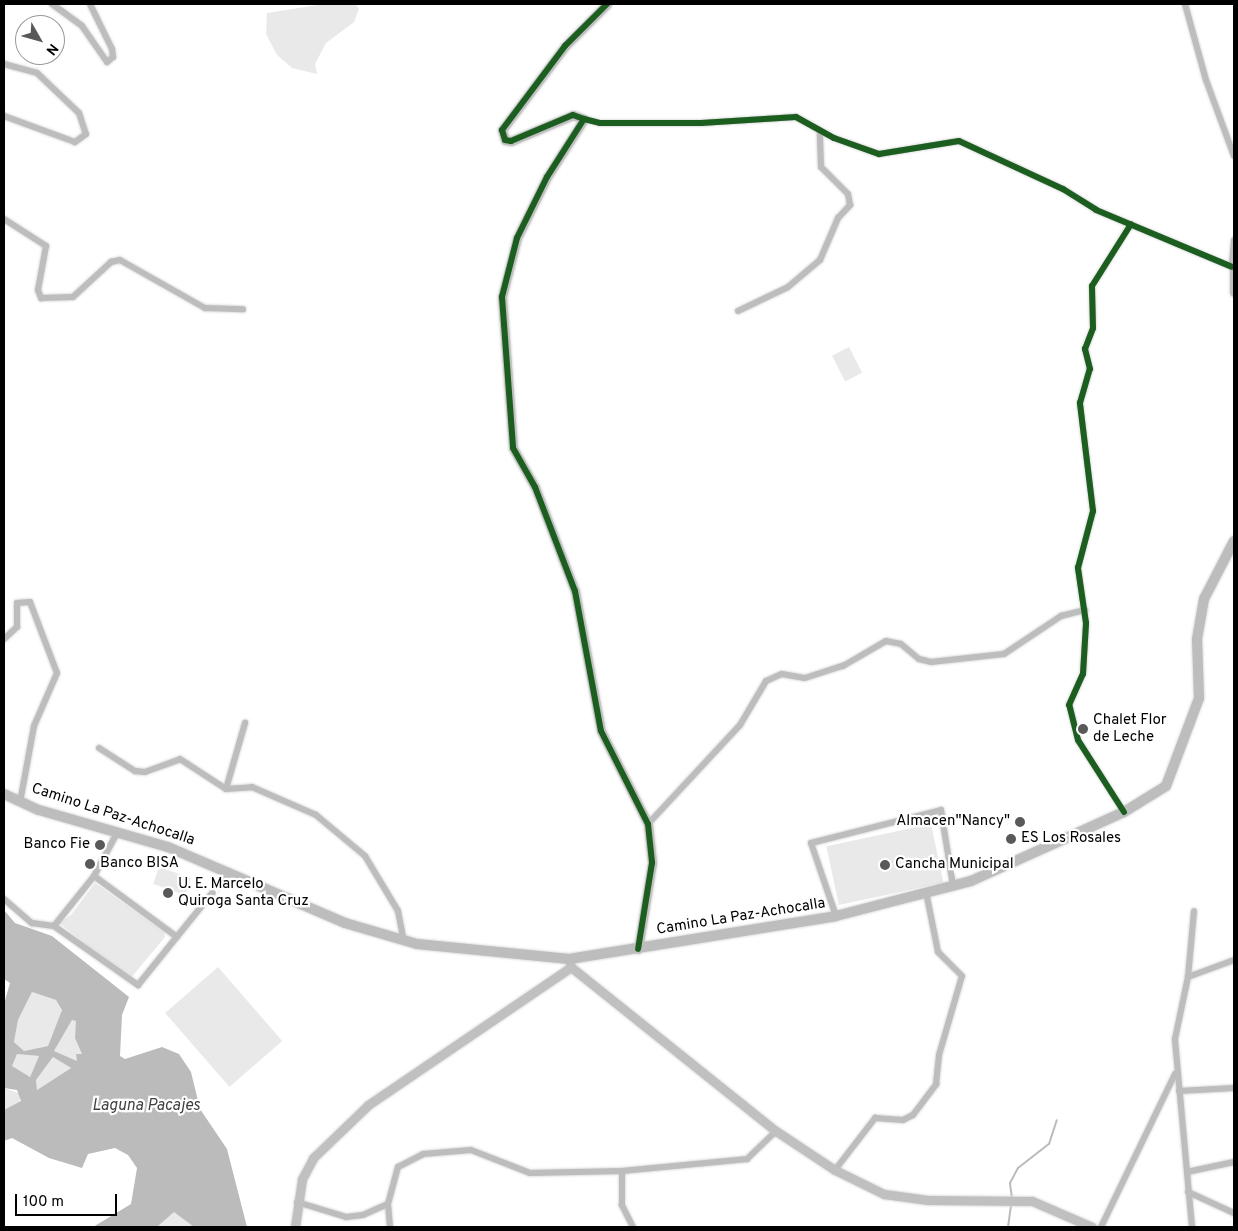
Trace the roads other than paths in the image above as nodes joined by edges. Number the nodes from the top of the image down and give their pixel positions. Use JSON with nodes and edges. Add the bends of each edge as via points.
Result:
{"nodes":[{"id":1,"x":52,"y":4,"type":"edge"},
{"id":2,"x":90,"y":4,"type":"edge"},
{"id":3,"x":608,"y":4,"type":"edge"},
{"id":4,"x":1185,"y":4,"type":"edge"},
{"id":5,"x":4,"y":64,"type":"edge"},
{"id":6,"x":4,"y":116,"type":"edge"},
{"id":7,"x":584,"y":119,"type":"junction"},
{"id":8,"x":820,"y":132,"type":"junction"},
{"id":9,"x":1234,"y":156,"type":"edge"},
{"id":10,"x":4,"y":219,"type":"edge"},
{"id":11,"x":1131,"y":224,"type":"junction"},
{"id":12,"x":1234,"y":240,"type":"edge"},
{"id":13,"x":1233,"y":263,"type":"edge"},
{"id":14,"x":1234,"y":292,"type":"edge"},
{"id":15,"x":243,"y":309,"type":"dead end"},
{"id":16,"x":738,"y":311,"type":"dead end"},
{"id":17,"x":1234,"y":541,"type":"edge"},
{"id":18,"x":1085,"y":610,"type":"junction"},
{"id":19,"x":4,"y":639,"type":"edge"},
{"id":20,"x":245,"y":723,"type":"dead end"},
{"id":21,"x":99,"y":748,"type":"dead end"},
{"id":22,"x":226,"y":789,"type":"junction"},
{"id":23,"x":4,"y":794,"type":"edge"},
{"id":24,"x":20,"y":802,"type":"junction"},
{"id":25,"x":1124,"y":812,"type":"junction"},
{"id":26,"x":648,"y":824,"type":"junction"},
{"id":27,"x":118,"y":830,"type":"junction"},
{"id":28,"x":230,"y":870,"type":"junction"},
{"id":29,"x":94,"y":876,"type":"junction"},
{"id":30,"x":953,"y":886,"type":"junction"},
{"id":31,"x":926,"y":892,"type":"junction"},
{"id":32,"x":4,"y":899,"type":"edge"},
{"id":33,"x":1194,"y":911,"type":"dead end"},
{"id":34,"x":836,"y":916,"type":"junction"},
{"id":35,"x":54,"y":926,"type":"junction"},
{"id":36,"x":177,"y":936,"type":"junction"},
{"id":37,"x":404,"y":941,"type":"junction"},
{"id":38,"x":638,"y":949,"type":"junction"},
{"id":39,"x":1234,"y":960,"type":"edge"},
{"id":40,"x":570,"y":963,"type":"junction"},
{"id":41,"x":1188,"y":977,"type":"junction"},
{"id":42,"x":1176,"y":1073,"type":"junction"},
{"id":43,"x":1234,"y":1088,"type":"edge"},
{"id":44,"x":1179,"y":1091,"type":"junction"},
{"id":45,"x":776,"y":1131,"type":"junction"},
{"id":46,"x":1234,"y":1162,"type":"edge"},
{"id":47,"x":835,"y":1170,"type":"junction"},
{"id":48,"x":622,"y":1171,"type":"junction"},
{"id":49,"x":1187,"y":1172,"type":"junction"},
{"id":50,"x":1188,"y":1192,"type":"junction"},
{"id":51,"x":298,"y":1202,"type":"junction"},
{"id":52,"x":388,"y":1204,"type":"junction"},
{"id":53,"x":1234,"y":1213,"type":"edge"},
{"id":54,"x":295,"y":1227,"type":"edge"},
{"id":55,"x":390,"y":1227,"type":"edge"},
{"id":56,"x":633,"y":1227,"type":"edge"},
{"id":57,"x":1092,"y":1227,"type":"edge"},
{"id":58,"x":1101,"y":1227,"type":"edge"},
{"id":59,"x":1192,"y":1227,"type":"edge"}],
"edges":[{"from":1,"to":2,"type":"street","via":[[82,26],[107,62],[112,57],[112,49]]},
{"from":3,"to":7,"type":"street","via":[[565,46],[507,122],[502,136],[510,141],[566,117]]},
{"from":4,"to":9,"type":"street","via":[[1206,80]]},
{"from":5,"to":6,"type":"street","via":[[37,73],[80,113],[86,134],[75,142]]},
{"from":7,"to":8,"type":"street","via":[[600,123],[701,123],[778,115],[796,117]]},
{"from":7,"to":26,"type":"street","via":[[516,238],[504,283],[511,437],[575,591],[601,731]]},
{"from":8,"to":11,"type":"street","via":[[879,154],[959,141]]},
{"from":8,"to":16,"type":"street","via":[[821,167],[848,194],[850,205],[838,218],[820,260],[788,287]]},
{"from":10,"to":15,"type":"street","via":[[46,246],[38,290],[42,298],[73,297],[111,262],[120,260],[205,308]]},
{"from":11,"to":13,"type":"street"},
{"from":11,"to":18,"type":"street","via":[[1092,286],[1093,328],[1086,349],[1090,369],[1080,403],[1092,492],[1091,523],[1078,568]]},
{"from":12,"to":13,"type":"street"},
{"from":13,"to":14,"type":"street"},
{"from":17,"to":25,"type":"main road","name":"Camino La Paz-Achocalla","via":[[1204,599],[1197,639],[1199,698],[1174,775],[1152,797]]},
{"from":18,"to":25,"type":"street","via":[[1083,674],[1069,705],[1070,718],[1078,740]]},
{"from":18,"to":26,"type":"street","via":[[1061,616],[1004,654],[931,662],[919,659],[901,644],[886,641],[843,666],[805,678],[782,674],[766,681],[740,725]]},
{"from":19,"to":24,"type":"street","via":[[17,627],[17,603],[30,602],[57,672],[30,742]]},
{"from":20,"to":22,"type":"street"},
{"from":21,"to":22,"type":"street","via":[[135,771],[145,772],[180,758]]},
{"from":22,"to":37,"type":"street","via":[[252,787],[316,815],[350,840],[389,893],[398,911]]},
{"from":23,"to":24,"type":"main road","name":"Camino La Paz-Achocalla"},
{"from":24,"to":27,"type":"main road","name":"Camino La Paz-Achocalla"},
{"from":25,"to":30,"type":"main road","name":"Camino La Paz-Achocalla","via":[[1036,854]]},
{"from":26,"to":38,"type":"street","via":[[652,863]]},
{"from":27,"to":28,"type":"main road","name":"Camino La Paz-Achocalla"},
{"from":27,"to":29,"type":"street"},
{"from":28,"to":36,"type":"street"},
{"from":28,"to":37,"type":"main road","name":"Camino La Paz-Achocalla","via":[[345,924]]},
{"from":29,"to":35,"type":"street"},
{"from":29,"to":36,"type":"street"},
{"from":30,"to":31,"type":"main road","name":"Camino La Paz-Achocalla"},
{"from":30,"to":34,"type":"street","via":[[941,810],[811,843]]},
{"from":31,"to":34,"type":"main road","name":"Camino La Paz-Achocalla"},
{"from":31,"to":47,"type":"street","via":[[938,952],[962,976],[939,1055],[936,1084],[913,1115],[903,1120],[875,1118]]},
{"from":32,"to":35,"type":"street","via":[[32,923]]},
{"from":33,"to":41,"type":"street"},
{"from":34,"to":38,"type":"main road","name":"Camino La Paz-Achocalla"},
{"from":35,"to":36,"type":"street","via":[[138,985]]},
{"from":37,"to":40,"type":"main road","name":"Camino La Paz-Achocalla"},
{"from":38,"to":40,"type":"main road","name":"Camino La Paz-Achocalla"},
{"from":39,"to":41,"type":"street"},
{"from":40,"to":45,"type":"street"},
{"from":40,"to":51,"type":"street","via":[[380,1095],[313,1158]]},
{"from":41,"to":42,"type":"street","via":[[1175,1039]]},
{"from":42,"to":44,"type":"street"},
{"from":42,"to":58,"type":"street"},
{"from":43,"to":44,"type":"street"},
{"from":44,"to":49,"type":"street"},
{"from":45,"to":47,"type":"street"},
{"from":45,"to":48,"type":"street","via":[[747,1159]]},
{"from":46,"to":49,"type":"street"},
{"from":47,"to":57,"type":"street","via":[[884,1194],[928,1200],[1019,1200],[1051,1208]]},
{"from":48,"to":52,"type":"street","via":[[530,1173],[471,1150],[452,1149],[402,1162]]},
{"from":48,"to":56,"type":"street","via":[[622,1205]]},
{"from":49,"to":50,"type":"street"},
{"from":50,"to":53,"type":"street"},
{"from":50,"to":59,"type":"street"},
{"from":51,"to":52,"type":"street","via":[[346,1217],[363,1215]]},
{"from":51,"to":54,"type":"street"},
{"from":52,"to":55,"type":"street"}]}
